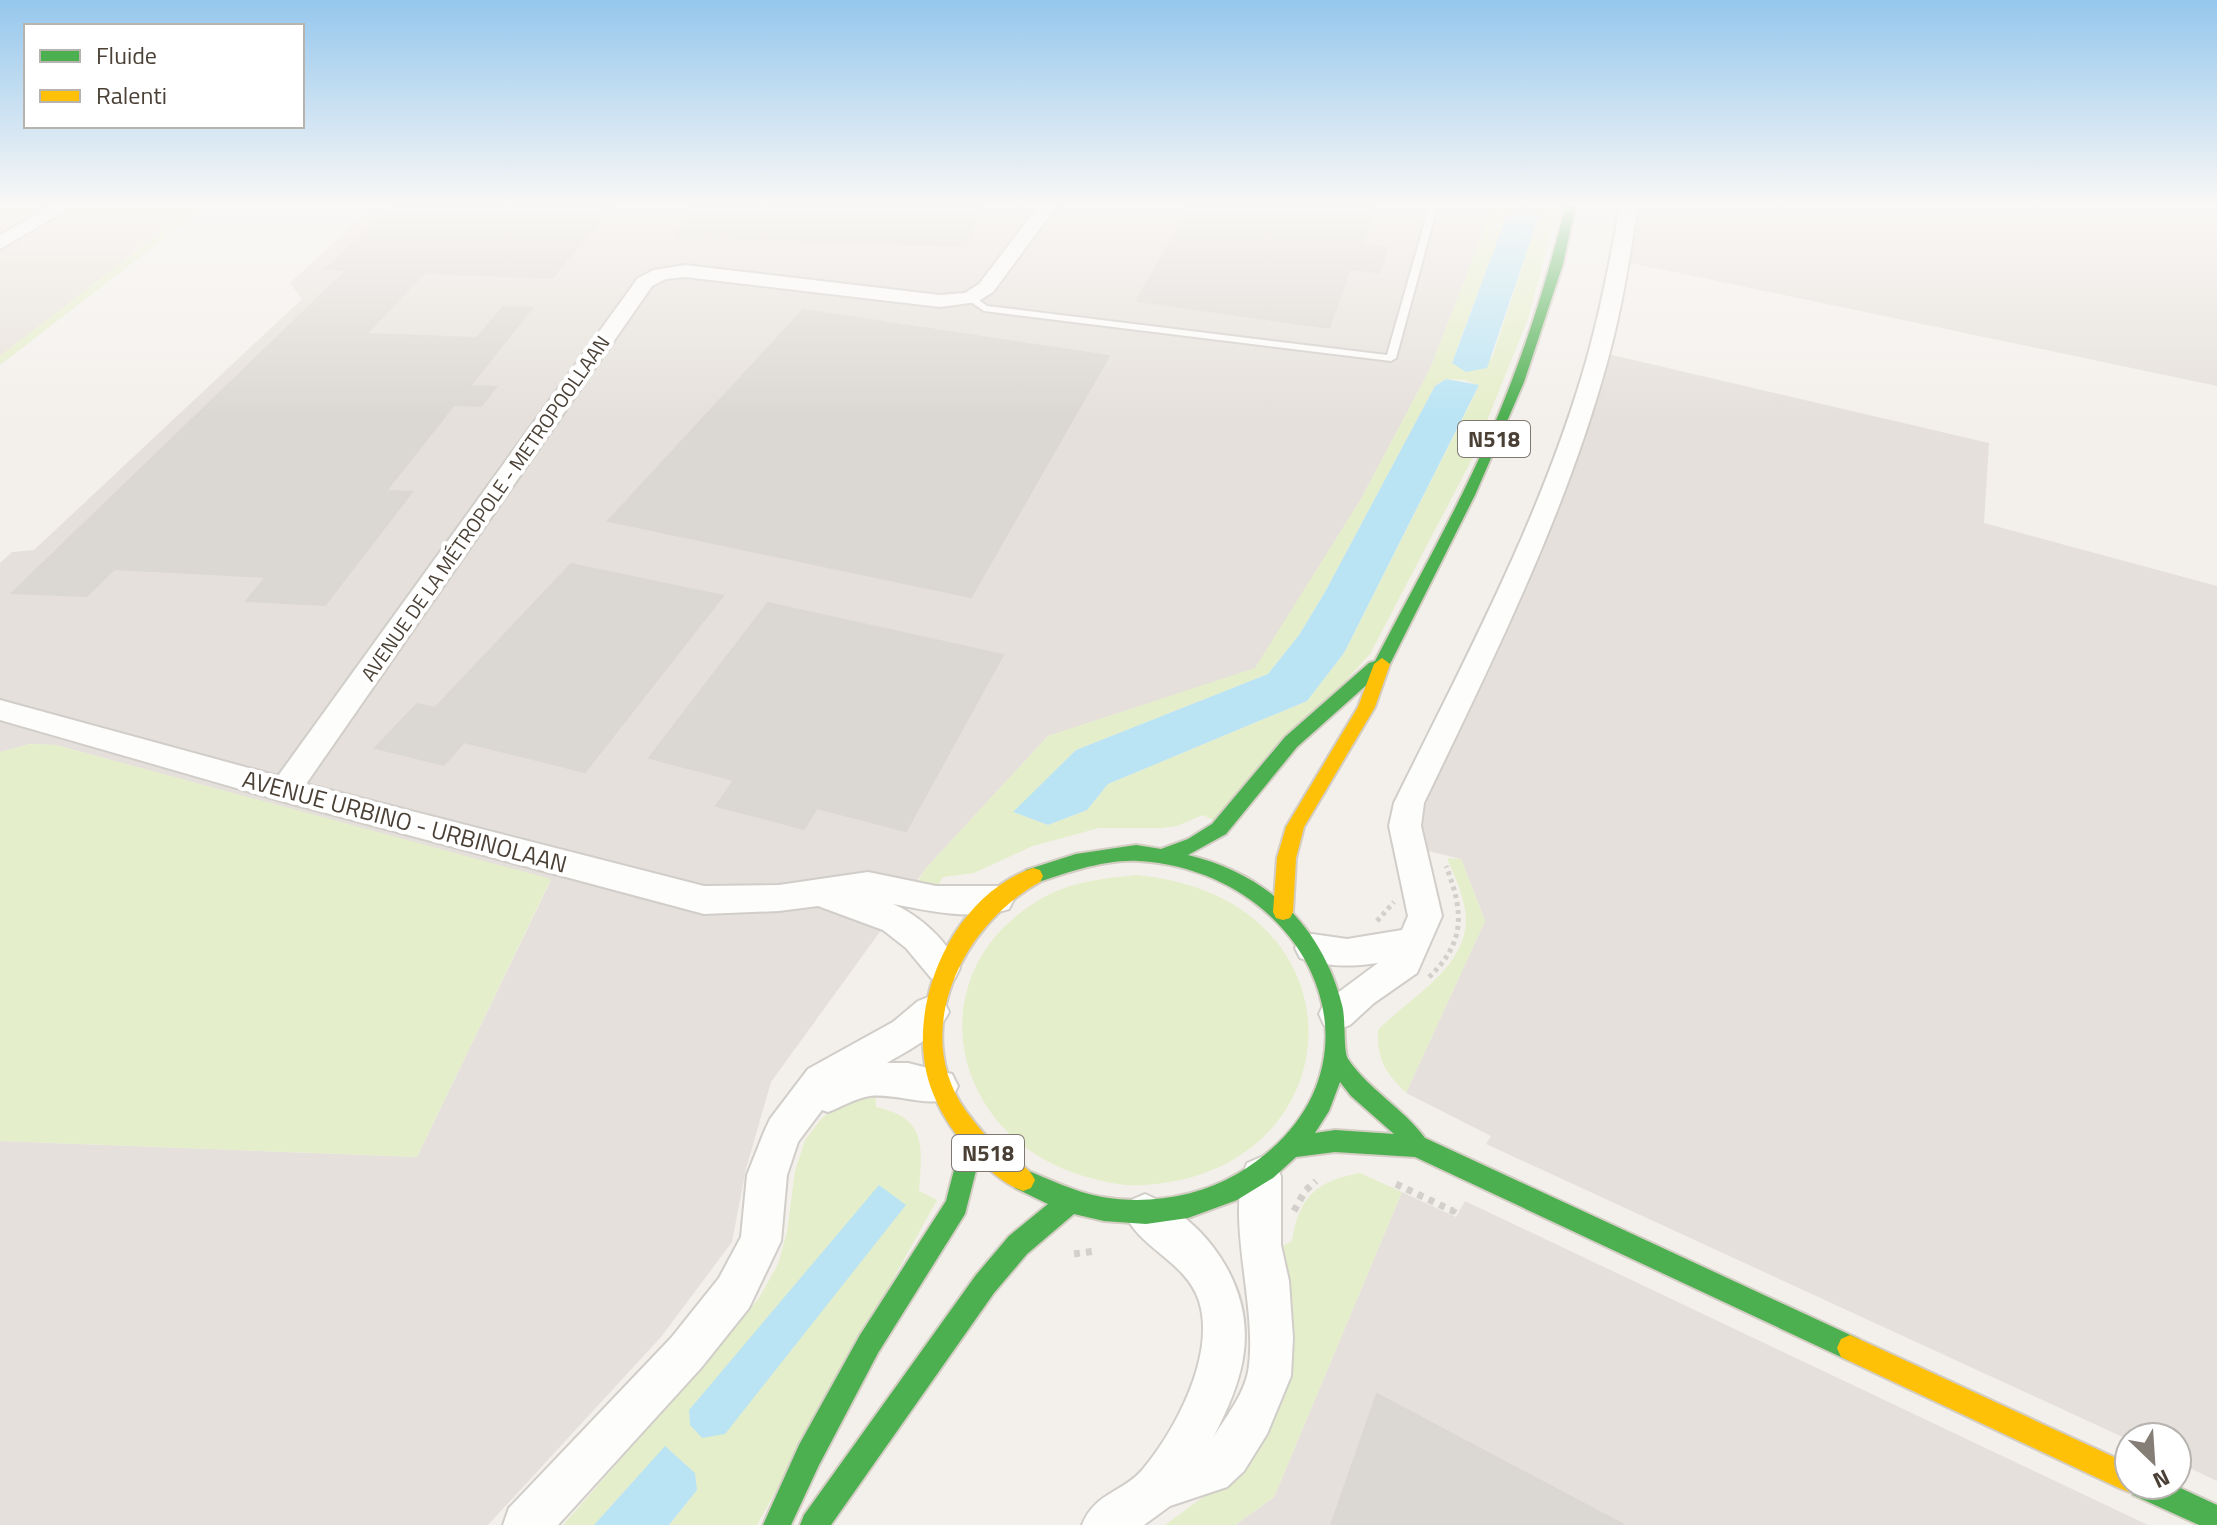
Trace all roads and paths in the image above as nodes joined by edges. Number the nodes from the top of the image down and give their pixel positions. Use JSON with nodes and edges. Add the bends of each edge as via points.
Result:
{"nodes":[{"id":1,"x":659,"y":275,"type":"edge"},
{"id":2,"x":720,"y":275,"type":"edge"},
{"id":3,"x":996,"y":275,"type":"edge"},
{"id":4,"x":1414,"y":275,"type":"edge"},
{"id":5,"x":1552,"y":275,"type":"edge"},
{"id":6,"x":1617,"y":275,"type":"edge"},
{"id":7,"x":970,"y":298,"type":"junction"},
{"id":8,"x":1383,"y":660,"type":"junction"},
{"id":9,"x":0,"y":710,"type":"edge"},
{"id":10,"x":285,"y":790,"type":"junction"},
{"id":11,"x":1163,"y":856,"type":"junction"},
{"id":12,"x":814,"y":894,"type":"junction"},
{"id":13,"x":997,"y":899,"type":"junction"},
{"id":14,"x":1283,"y":912,"type":"junction"},
{"id":15,"x":1411,"y":943,"type":"junction"},
{"id":16,"x":1312,"y":948,"type":"junction"},
{"id":17,"x":943,"y":968,"type":"junction"},
{"id":18,"x":931,"y":1012,"type":"junction"},
{"id":19,"x":1337,"y":1014,"type":"junction"},
{"id":20,"x":1336,"y":1060,"type":"junction"},
{"id":21,"x":939,"y":1086,"type":"junction"},
{"id":22,"x":804,"y":1105,"type":"junction"},
{"id":23,"x":973,"y":1139,"type":"junction"},
{"id":24,"x":1296,"y":1146,"type":"junction"},
{"id":25,"x":1417,"y":1146,"type":"junction"},
{"id":26,"x":1328,"y":1174,"type":"dead end"},
{"id":27,"x":1261,"y":1176,"type":"junction"},
{"id":28,"x":1067,"y":1204,"type":"junction"},
{"id":29,"x":1145,"y":1214,"type":"junction"},
{"id":30,"x":1261,"y":1245,"type":"junction"},
{"id":31,"x":1105,"y":1252,"type":"dead end"},
{"id":32,"x":1068,"y":1255,"type":"dead end"},
{"id":33,"x":2113,"y":1471,"type":"edge"},
{"id":34,"x":1158,"y":1487,"type":"junction"},
{"id":35,"x":2178,"y":1501,"type":"edge"},
{"id":36,"x":2217,"y":1519,"type":"edge"},
{"id":37,"x":526,"y":1525,"type":"edge"},
{"id":38,"x":777,"y":1525,"type":"edge"},
{"id":39,"x":814,"y":1525,"type":"edge"},
{"id":40,"x":1105,"y":1525,"type":"edge"}],
"edges":[{"from":1,"to":10,"type":"street","name":"AVENUE DE LA MÉTROPOLE - METROPOOLLAAN","via":[[645,282]]},
{"from":2,"to":7,"type":"street","name":"AVENUE DE LA MÉTROPOLE - METROPOOLLAAN","via":[[940,301]]},
{"from":3,"to":7,"type":"street"},
{"from":4,"to":7,"type":"lane","via":[[1391,358],[984,308]]},
{"from":5,"to":8,"type":"main road","number":"N518","via":[[1517,385],[1468,495]]},
{"from":6,"to":15,"type":"street","via":[[1581,408],[1504,606],[1409,803],[1405,826],[1425,916]]},
{"from":8,"to":11,"type":"main road","number":"N518","via":[[1291,742],[1219,829]]},
{"from":8,"to":14,"type":"main road","number":"N518","via":[[1376,692],[1295,827],[1285,859]]},
{"from":9,"to":10,"type":"street","name":"AVENUE URBINO - URBINOLAAN"},
{"from":10,"to":12,"type":"street","name":"AVENUE URBINO - URBINOLAAN","via":[[704,900]]},
{"from":11,"to":13,"type":"main road","number":"N518","via":[[1086,858],[1038,873]]},
{"from":11,"to":14,"type":"main road","number":"N518","via":[[1237,879]]},
{"from":12,"to":13,"type":"street","name":"AVENUE URBINO - URBINOLAAN","via":[[868,885],[936,899]]},
{"from":12,"to":17,"type":"street","name":"AVENUE URBINO - URBINOLAAN","via":[[893,917],[912,930]]},
{"from":13,"to":17,"type":"main road","number":"N518","via":[[965,930]]},
{"from":14,"to":16,"type":"main road","number":"N518"},
{"from":15,"to":16,"type":"street","via":[[1347,953]]},
{"from":15,"to":19,"type":"street","via":[[1405,963]]},
{"from":16,"to":19,"type":"main road","number":"N518"},
{"from":17,"to":18,"type":"main road","number":"N518"},
{"from":18,"to":21,"type":"main road","number":"N518"},
{"from":18,"to":22,"type":"street","via":[[906,1033],[821,1081]]},
{"from":19,"to":20,"type":"main road","number":"N518"},
{"from":20,"to":24,"type":"main road","number":"N518","via":[[1323,1105]]},
{"from":20,"to":25,"type":"main road"},
{"from":21,"to":22,"type":"street","via":[[867,1079]]},
{"from":21,"to":23,"type":"main road","number":"N518","via":[[954,1117]]},
{"from":22,"to":37,"type":"street","via":[[783,1132],[767,1175],[761,1241],[734,1293],[686,1353]]},
{"from":23,"to":28,"type":"main road","number":"N518","via":[[1016,1180]]},
{"from":23,"to":38,"type":"main road","number":"N518","via":[[957,1206],[869,1344]]},
{"from":24,"to":25,"type":"main road","via":[[1335,1141]]},
{"from":24,"to":27,"type":"main road","number":"N518"},
{"from":25,"to":33,"type":"main road"},
{"from":26,"to":30,"type":"path","via":[[1305,1191],[1292,1214],[1290,1235]]},
{"from":27,"to":29,"type":"main road","number":"N518","via":[[1207,1203]]},
{"from":27,"to":30,"type":"street"},
{"from":28,"to":29,"type":"main road","number":"N518"},
{"from":28,"to":39,"type":"main road","via":[[1013,1250]]},
{"from":29,"to":34,"type":"street","via":[[1205,1269],[1224,1310],[1225,1351],[1213,1391]]},
{"from":30,"to":34,"type":"street","via":[[1272,1338],[1269,1376],[1228,1455],[1211,1471]]},
{"from":31,"to":32,"type":"path"},
{"from":34,"to":40,"type":"street"},
{"from":35,"to":36,"type":"main road"}]}
